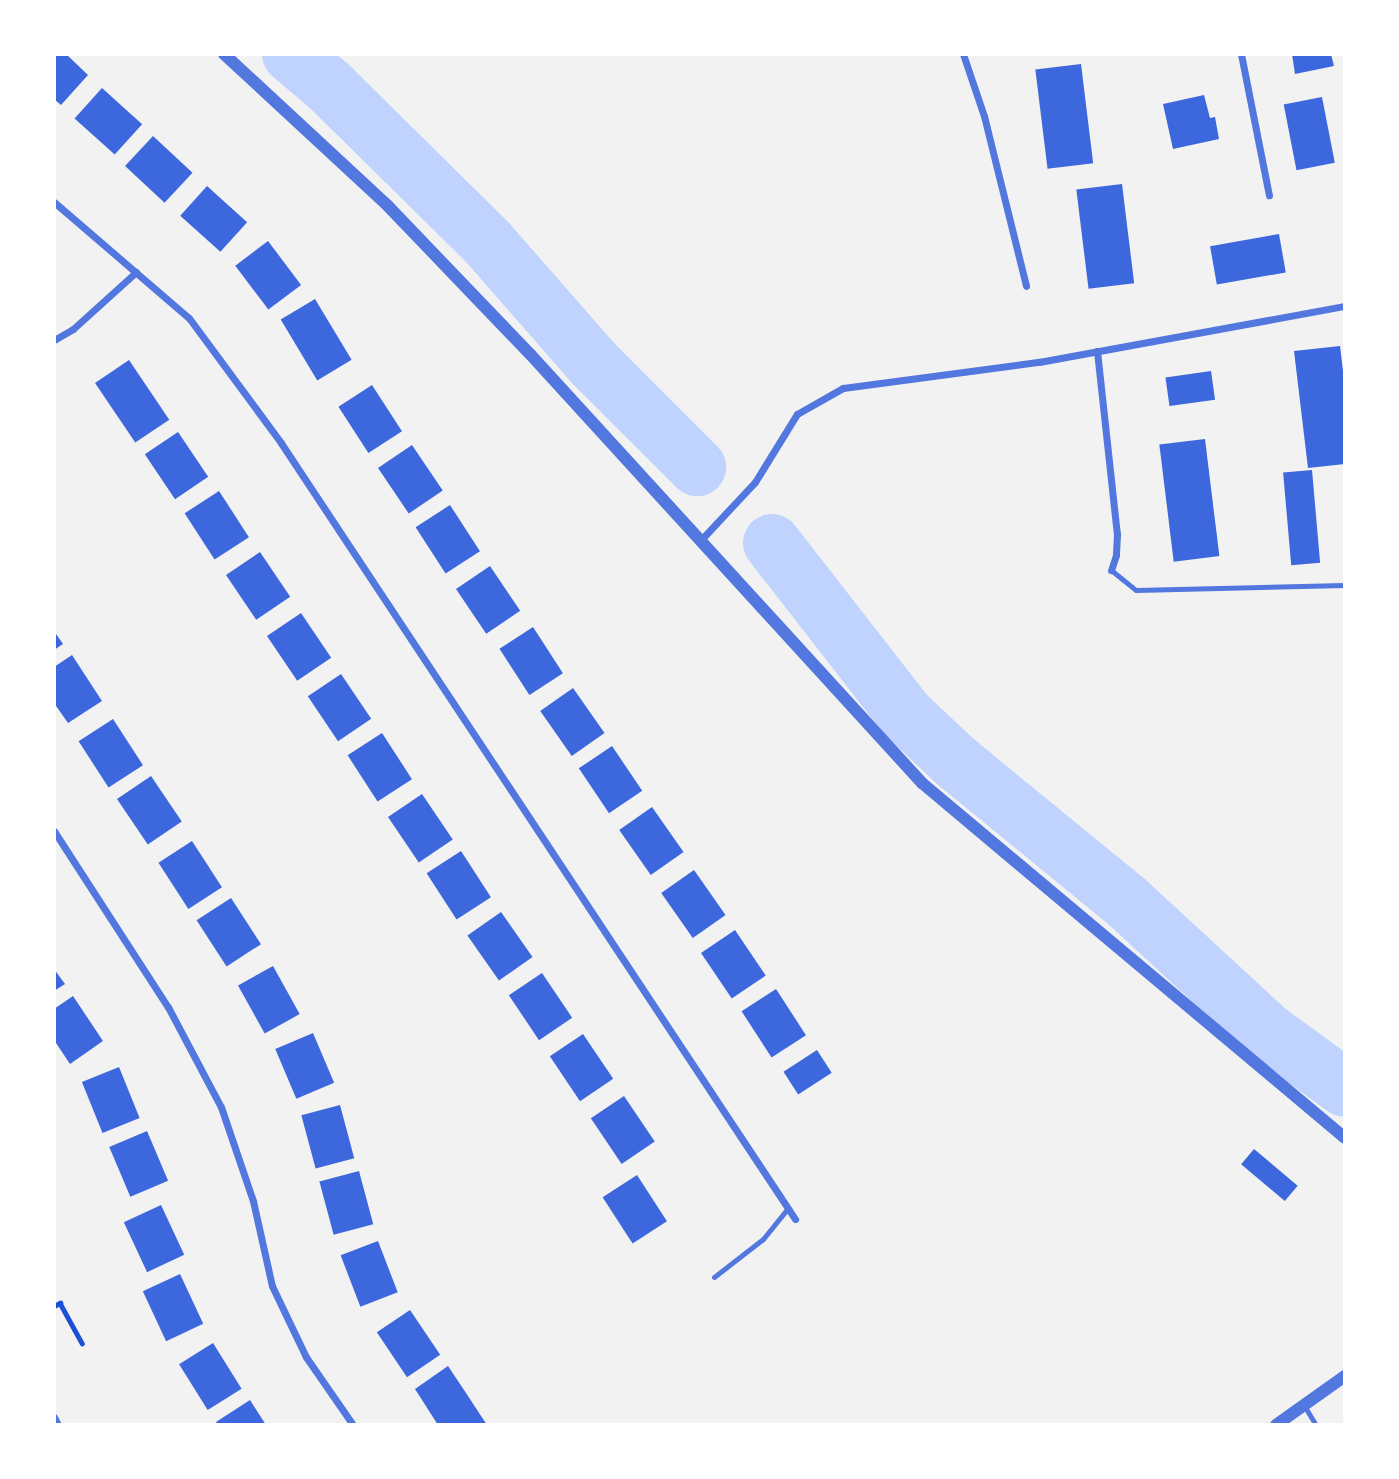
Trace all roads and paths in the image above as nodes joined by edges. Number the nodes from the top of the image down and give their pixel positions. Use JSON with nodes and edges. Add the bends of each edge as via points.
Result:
{"nodes":[{"id":1,"x":224,"y":54,"type":"edge"},
{"id":2,"x":963,"y":54,"type":"edge"},
{"id":3,"x":1241,"y":54,"type":"edge"},
{"id":4,"x":1269,"y":195,"type":"dead end"},
{"id":5,"x":54,"y":202,"type":"edge"},
{"id":6,"x":136,"y":272,"type":"junction"},
{"id":7,"x":1026,"y":286,"type":"dead end"},
{"id":8,"x":1345,"y":306,"type":"edge"},
{"id":9,"x":54,"y":341,"type":"edge"},
{"id":10,"x":1097,"y":351,"type":"junction"},
{"id":11,"x":699,"y":542,"type":"junction"},
{"id":12,"x":1111,"y":570,"type":"joint"},
{"id":13,"x":1345,"y":585,"type":"edge"},
{"id":14,"x":54,"y":831,"type":"edge"},
{"id":15,"x":1345,"y":1138,"type":"edge"},
{"id":16,"x":788,"y":1209,"type":"junction"},
{"id":17,"x":795,"y":1219,"type":"dead end"},
{"id":18,"x":713,"y":1277,"type":"dead end"},
{"id":19,"x":54,"y":1306,"type":"edge"},
{"id":20,"x":82,"y":1343,"type":"dead end"},
{"id":21,"x":1345,"y":1376,"type":"edge"},
{"id":22,"x":1303,"y":1405,"type":"junction"},
{"id":23,"x":54,"y":1417,"type":"edge"},
{"id":24,"x":58,"y":1425,"type":"edge"},
{"id":25,"x":353,"y":1425,"type":"edge"},
{"id":26,"x":1276,"y":1425,"type":"edge"},
{"id":27,"x":1316,"y":1425,"type":"edge"}],
"edges":[{"from":1,"to":11,"type":"street","via":[[387,205],[530,354]]},
{"from":2,"to":7,"type":"street","via":[[984,116]]},
{"from":3,"to":4,"type":"street"},
{"from":5,"to":6,"type":"street"},
{"from":6,"to":9,"type":"street","via":[[74,329]]},
{"from":6,"to":16,"type":"street","via":[[189,318],[281,443]]},
{"from":8,"to":10,"type":"street"},
{"from":10,"to":11,"type":"street","via":[[843,388],[797,414],[755,482]]},
{"from":10,"to":12,"type":"street","via":[[1117,534]]},
{"from":11,"to":15,"type":"street","via":[[922,783]]},
{"from":12,"to":13,"type":"lane","via":[[1136,590]]},
{"from":14,"to":25,"type":"street","via":[[168,1007],[221,1107],[253,1201],[272,1286],[306,1357]]},
{"from":16,"to":17,"type":"street"},
{"from":16,"to":18,"type":"lane","via":[[763,1240]]},
{"from":19,"to":20,"type":"path","via":[[60,1303]]},
{"from":21,"to":22,"type":"street"},
{"from":22,"to":26,"type":"street"},
{"from":22,"to":27,"type":"lane"},
{"from":23,"to":24,"type":"street"}]}
